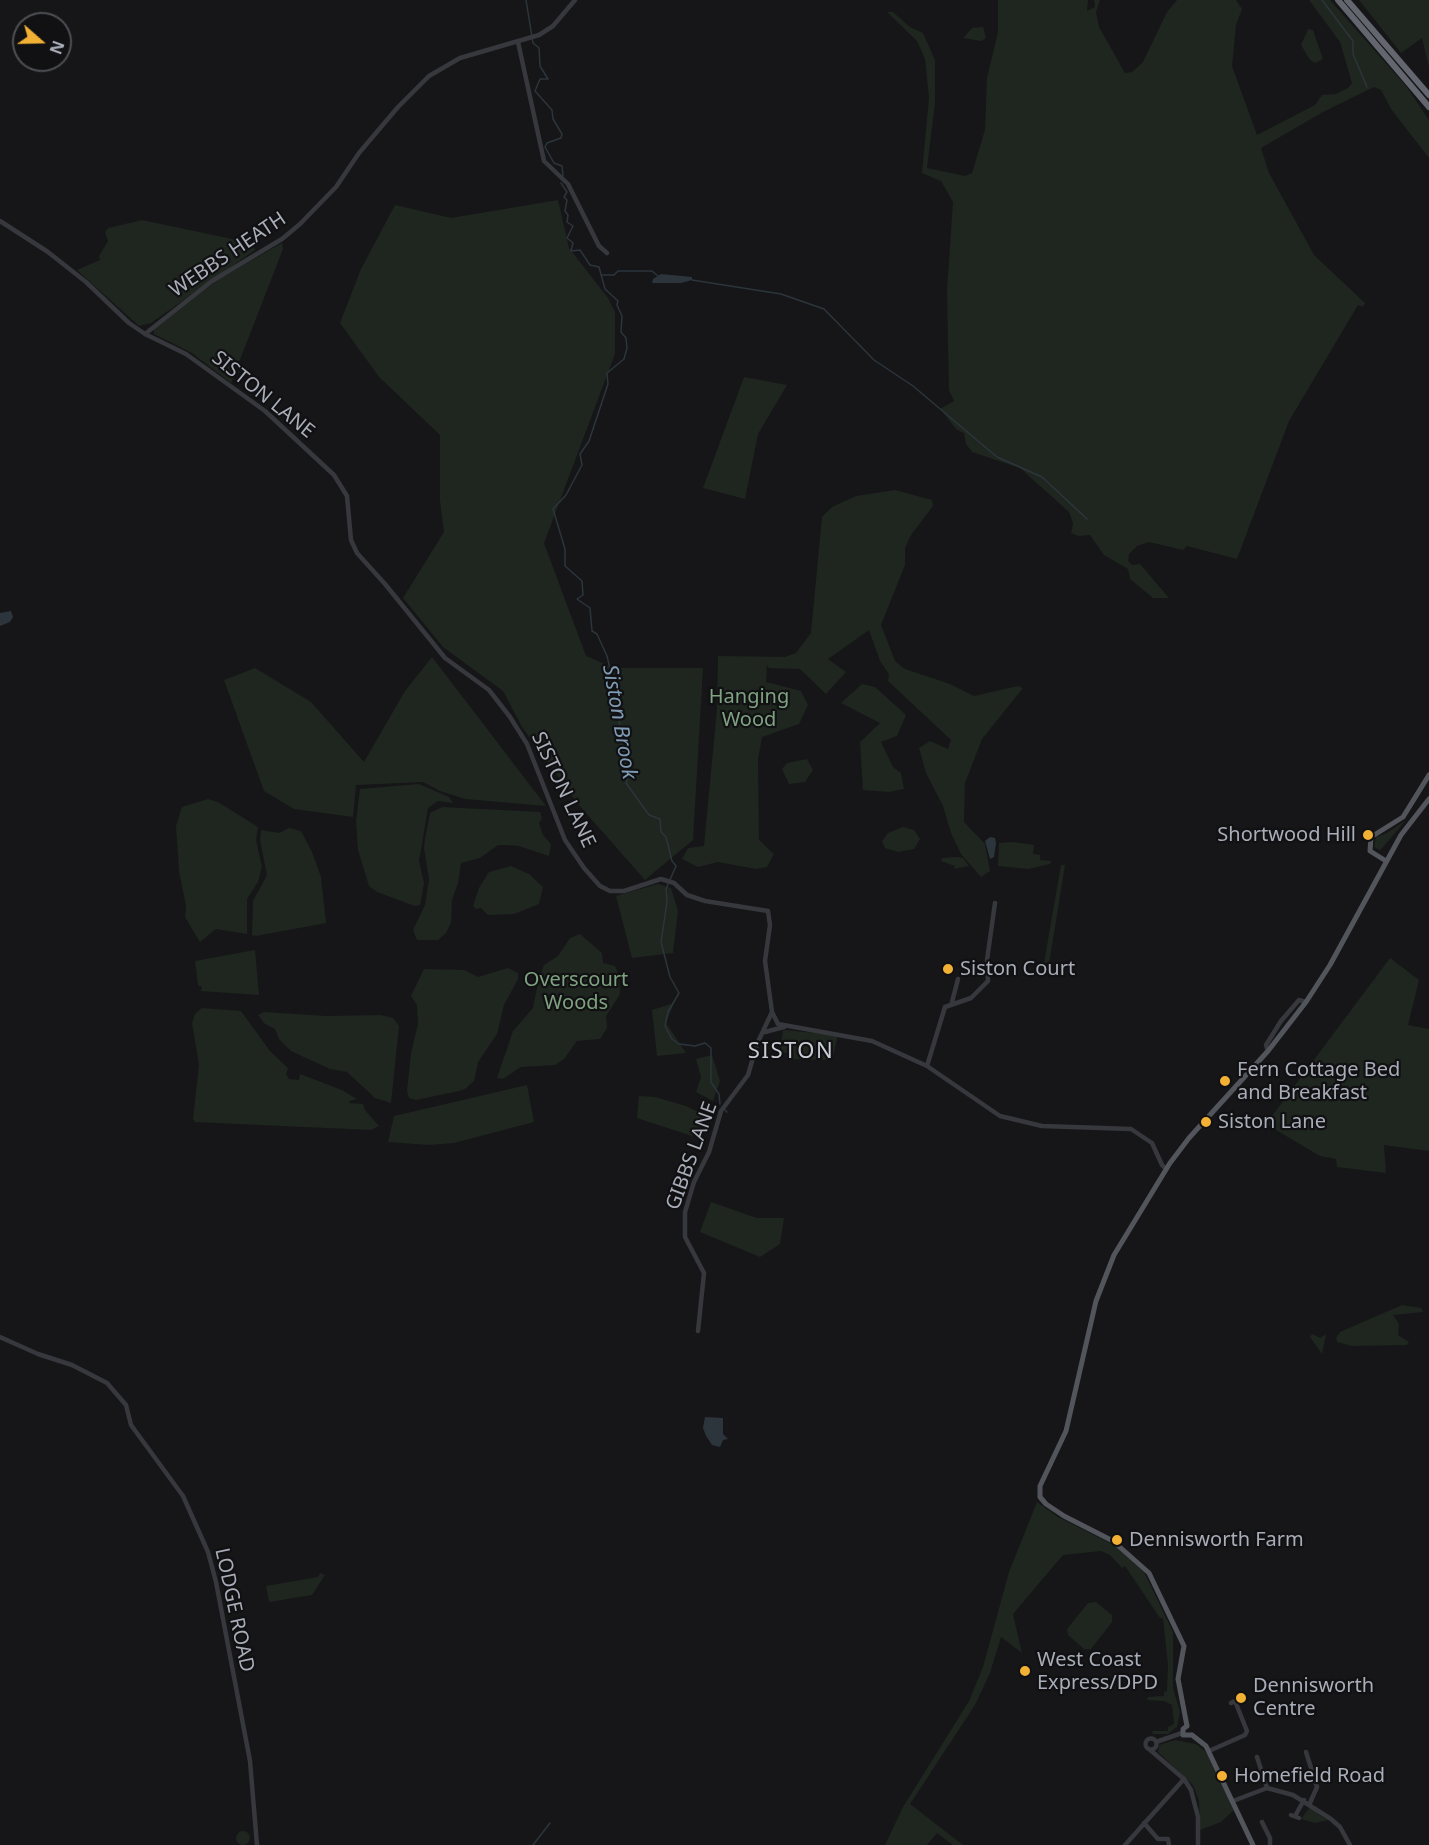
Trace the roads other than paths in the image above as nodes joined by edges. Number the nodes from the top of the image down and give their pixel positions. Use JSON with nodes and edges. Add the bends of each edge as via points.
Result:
{"nodes":[{"id":1,"x":575,"y":0,"type":"edge"},
{"id":2,"x":1338,"y":0,"type":"edge"},
{"id":3,"x":1347,"y":0,"type":"edge"},
{"id":4,"x":518,"y":42,"type":"junction"},
{"id":5,"x":1429,"y":95,"type":"edge"},
{"id":6,"x":1429,"y":107,"type":"edge"},
{"id":7,"x":0,"y":221,"type":"edge"},
{"id":8,"x":607,"y":253,"type":"dead end"},
{"id":9,"x":144,"y":334,"type":"junction"},
{"id":10,"x":1429,"y":775,"type":"edge"},
{"id":11,"x":1429,"y":799,"type":"edge"},
{"id":12,"x":1386,"y":861,"type":"junction"},
{"id":13,"x":995,"y":903,"type":"dead end"},
{"id":14,"x":958,"y":979,"type":"dead end"},
{"id":15,"x":952,"y":1002,"type":"junction"},
{"id":16,"x":772,"y":1012,"type":"junction"},
{"id":17,"x":784,"y":1027,"type":"junction"},
{"id":18,"x":765,"y":1032,"type":"junction"},
{"id":19,"x":927,"y":1066,"type":"junction"},
{"id":20,"x":1168,"y":1166,"type":"junction"},
{"id":21,"x":698,"y":1331,"type":"dead end"},
{"id":22,"x":0,"y":1337,"type":"edge"},
{"id":23,"x":1231,"y":1703,"type":"dead end"},
{"id":24,"x":1187,"y":1726,"type":"junction"},
{"id":25,"x":1182,"y":1733,"type":"junction"},
{"id":26,"x":1192,"y":1735,"type":"junction"},
{"id":27,"x":1156,"y":1744,"type":"junction"},
{"id":28,"x":1149,"y":1749,"type":"junction"},
{"id":29,"x":1209,"y":1751,"type":"junction"},
{"id":30,"x":1306,"y":1752,"type":"dead end"},
{"id":31,"x":1257,"y":1757,"type":"dead end"},
{"id":32,"x":1160,"y":1759,"type":"junction"},
{"id":33,"x":1184,"y":1779,"type":"junction"},
{"id":34,"x":1266,"y":1788,"type":"junction"},
{"id":35,"x":1304,"y":1800,"type":"junction"},
{"id":36,"x":1233,"y":1801,"type":"junction"},
{"id":37,"x":1310,"y":1803,"type":"junction"},
{"id":38,"x":1295,"y":1816,"type":"dead end"},
{"id":39,"x":1144,"y":1822,"type":"junction"},
{"id":40,"x":1262,"y":1822,"type":"dead end"},
{"id":41,"x":257,"y":1845,"type":"edge"},
{"id":42,"x":1126,"y":1845,"type":"edge"},
{"id":43,"x":1169,"y":1845,"type":"edge"},
{"id":44,"x":1198,"y":1845,"type":"edge"},
{"id":45,"x":1253,"y":1845,"type":"edge"},
{"id":46,"x":1270,"y":1845,"type":"edge"},
{"id":47,"x":1350,"y":1845,"type":"edge"}],
"edges":[{"from":1,"to":4,"type":"street","name":"WEBBS HEATH","via":[[553,26]]},
{"from":2,"to":6,"type":"highway"},
{"from":3,"to":5,"type":"highway"},
{"from":4,"to":8,"type":"street","via":[[544,162],[568,184],[599,246]]},
{"from":4,"to":9,"type":"street","name":"WEBBS HEATH","via":[[460,58],[429,76],[300,224],[212,281]]},
{"from":7,"to":9,"type":"street","via":[[48,252]]},
{"from":9,"to":16,"type":"street","name":"SISTON LANE","via":[[186,354],[228,383],[267,412],[334,475],[347,496],[351,540],[357,554],[444,658],[489,690],[510,717],[527,744],[565,840],[593,879],[605,889],[616,891],[656,879],[669,881],[687,896],[768,911],[765,961]]},
{"from":10,"to":12,"type":"main road","via":[[1403,817],[1369,842],[1370,851]]},
{"from":11,"to":12,"type":"main road"},
{"from":12,"to":20,"type":"main road","via":[[1306,1002],[1269,1051]]},
{"from":13,"to":15,"type":"street","via":[[988,981],[971,998]]},
{"from":14,"to":15,"type":"street"},
{"from":15,"to":19,"type":"street","via":[[945,1007]]},
{"from":16,"to":17,"type":"street"},
{"from":16,"to":18,"type":"street","name":"GIBBS LANE"},
{"from":17,"to":18,"type":"street"},
{"from":17,"to":19,"type":"street","via":[[861,1037]]},
{"from":18,"to":21,"type":"street","name":"GIBBS LANE","via":[[757,1044],[748,1075],[721,1111],[685,1212],[685,1237],[704,1273]]},
{"from":19,"to":20,"type":"street","via":[[1000,1116],[1050,1127],[1122,1127],[1146,1137],[1162,1165]]},
{"from":20,"to":24,"type":"main road","via":[[1114,1255],[1101,1284],[1070,1422],[1043,1475],[1040,1497],[1064,1516],[1115,1543],[1149,1573],[1184,1646],[1178,1679]]},
{"from":22,"to":41,"type":"street","name":"LODGE ROAD","via":[[107,1383],[126,1406],[131,1425],[183,1496],[208,1552],[216,1582],[250,1761]]},
{"from":23,"to":29,"type":"street","via":[[1235,1701],[1247,1731]]},
{"from":24,"to":25,"type":"main road"},
{"from":24,"to":26,"type":"main road"},
{"from":25,"to":26,"type":"main road"},
{"from":25,"to":27,"type":"street"},
{"from":26,"to":29,"type":"main road"},
{"from":27,"to":28,"type":"street"},
{"from":27,"to":28,"type":"street","via":[[1153,1738],[1147,1739],[1145,1745]]},
{"from":27,"to":32,"type":"street"},
{"from":28,"to":32,"type":"street"},
{"from":29,"to":36,"type":"main road"},
{"from":30,"to":37,"type":"street","via":[[1317,1787]]},
{"from":31,"to":34,"type":"street"},
{"from":32,"to":33,"type":"street"},
{"from":33,"to":39,"type":"street"},
{"from":33,"to":44,"type":"street","via":[[1198,1817]]},
{"from":34,"to":35,"type":"street"},
{"from":34,"to":36,"type":"street"},
{"from":35,"to":37,"type":"street"},
{"from":35,"to":38,"type":"street"},
{"from":36,"to":45,"type":"main road"},
{"from":37,"to":47,"type":"street","via":[[1340,1827]]},
{"from":39,"to":42,"type":"street"},
{"from":39,"to":43,"type":"street","via":[[1158,1839],[1168,1839]]},
{"from":40,"to":46,"type":"street"}]}
